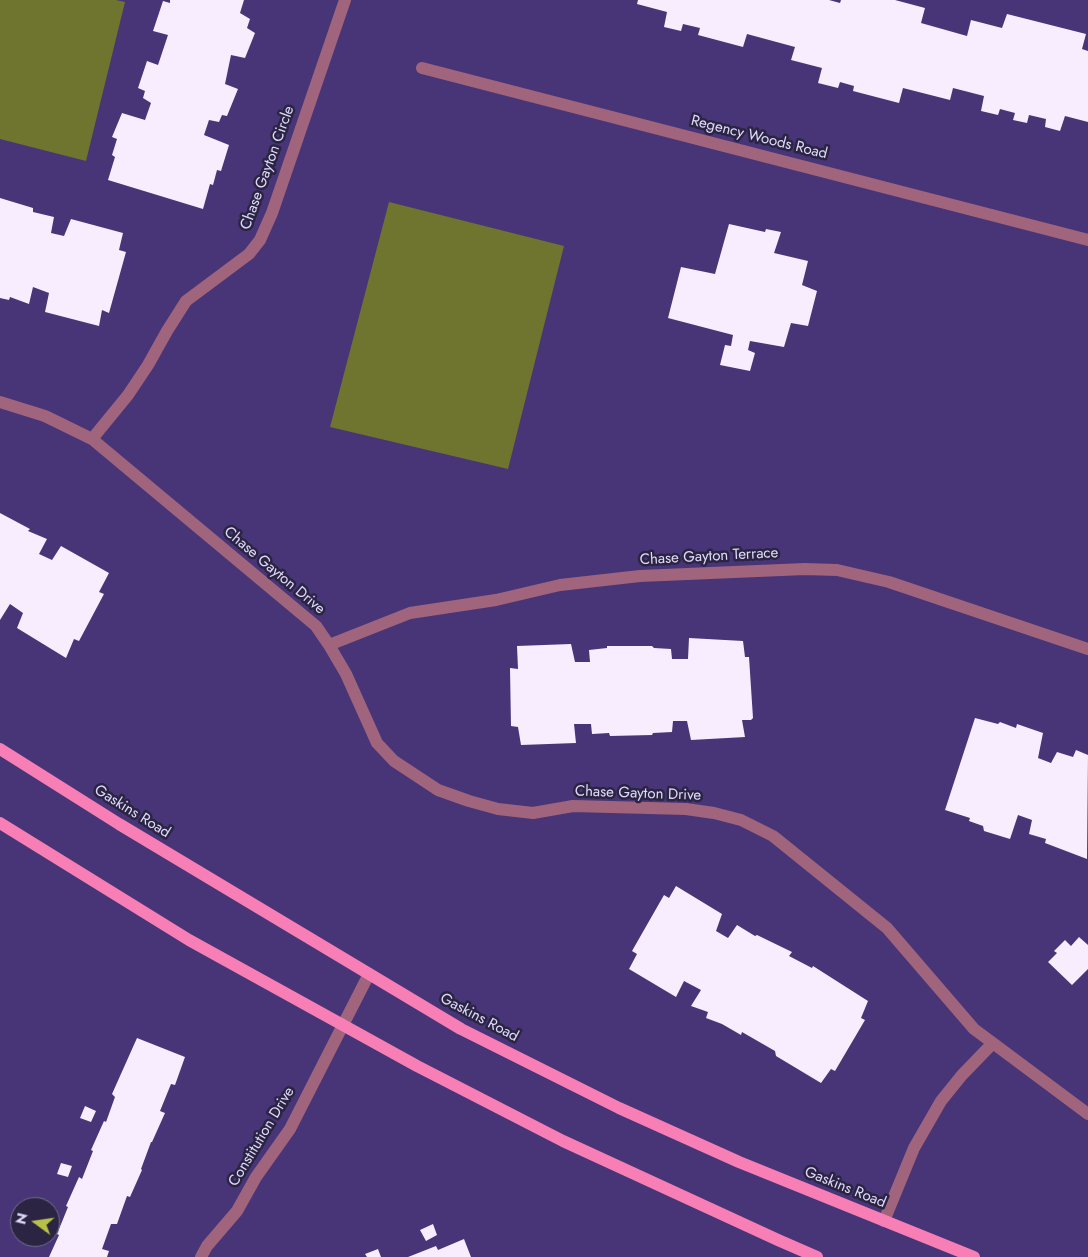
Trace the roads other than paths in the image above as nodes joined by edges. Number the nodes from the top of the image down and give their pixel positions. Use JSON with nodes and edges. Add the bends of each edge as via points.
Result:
{"nodes":[{"id":1,"x":345,"y":0,"type":"edge"},
{"id":2,"x":422,"y":68,"type":"dead end"},
{"id":3,"x":1088,"y":240,"type":"edge"},
{"id":4,"x":0,"y":402,"type":"edge"},
{"id":5,"x":92,"y":439,"type":"junction"},
{"id":6,"x":329,"y":645,"type":"junction"},
{"id":7,"x":1088,"y":649,"type":"edge"},
{"id":8,"x":0,"y":749,"type":"edge"},
{"id":9,"x":0,"y":823,"type":"edge"},
{"id":10,"x":369,"y":974,"type":"junction"},
{"id":11,"x":343,"y":1025,"type":"junction"},
{"id":12,"x":993,"y":1043,"type":"junction"},
{"id":13,"x":1088,"y":1114,"type":"edge"},
{"id":14,"x":884,"y":1221,"type":"junction"},
{"id":15,"x":201,"y":1257,"type":"edge"},
{"id":16,"x":817,"y":1257,"type":"edge"},
{"id":17,"x":974,"y":1257,"type":"edge"}],
"edges":[{"from":1,"to":5,"type":"street","name":"Chase Gayton Circle","via":[[260,240],[249,254],[186,301],[128,395]]},
{"from":2,"to":3,"type":"street","name":"Regency Woods Road"},
{"from":4,"to":5,"type":"street","name":"Chase Gayton Drive","via":[[45,416]]},
{"from":5,"to":6,"type":"street","name":"Chase Gayton Drive","via":[[316,626]]},
{"from":6,"to":7,"type":"street","name":"Chase Gayton Terrace","via":[[410,613],[496,600],[560,585],[640,576],[805,569],[837,570],[889,582]]},
{"from":6,"to":12,"type":"street","name":"Chase Gayton Drive","via":[[346,674],[377,743],[394,761],[438,790],[498,809],[533,813],[573,806],[686,809],[741,820],[773,836],[887,928],[974,1028]]},
{"from":8,"to":10,"type":"main road","name":"Gaskins Road"},
{"from":9,"to":11,"type":"main road","via":[[189,940]]},
{"from":10,"to":11,"type":"street","name":"Constitution Drive"},
{"from":10,"to":14,"type":"main road","name":"Gaskins Road","via":[[461,1029],[619,1108],[738,1162]]},
{"from":11,"to":15,"type":"street","name":"Constitution Drive","via":[[290,1129]]},
{"from":11,"to":16,"type":"main road","via":[[563,1141]]},
{"from":12,"to":13,"type":"street","name":"Chase Gayton Drive"},
{"from":12,"to":14,"type":"street","via":[[941,1101],[914,1148]]},
{"from":14,"to":17,"type":"main road","name":"Gaskins Road"}]}
